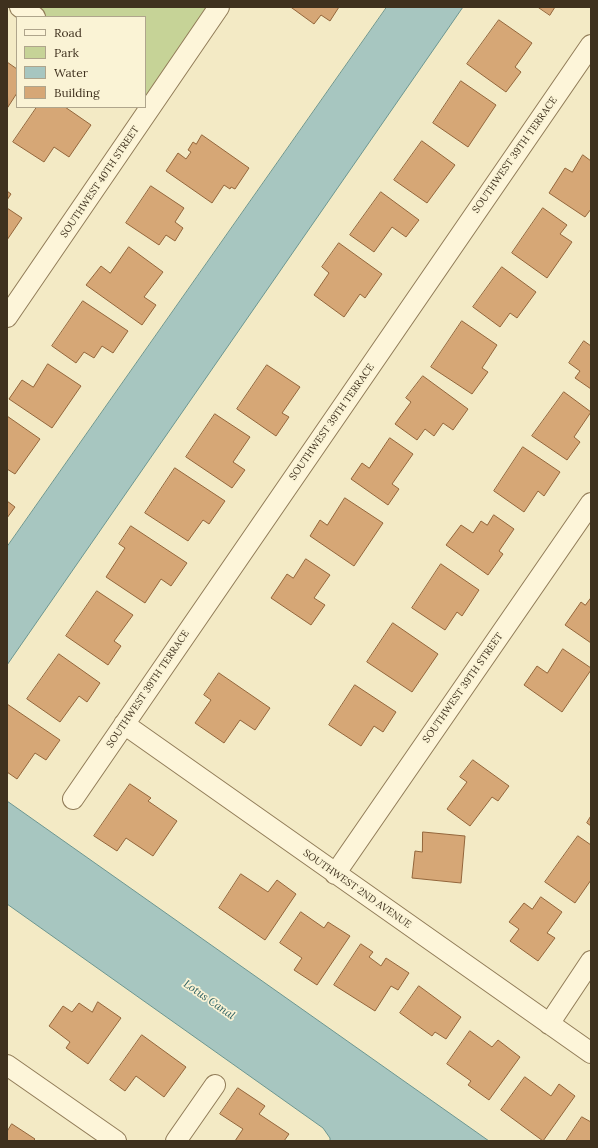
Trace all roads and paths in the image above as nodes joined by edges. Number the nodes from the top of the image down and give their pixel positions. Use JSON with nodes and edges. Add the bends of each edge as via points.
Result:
{"nodes":[{"id":1,"x":20,"y":7,"type":"edge"},
{"id":2,"x":219,"y":7,"type":"edge"},
{"id":3,"x":34,"y":16,"type":"edge"},
{"id":4,"x":591,"y":45,"type":"edge"},
{"id":5,"x":150,"y":97,"type":"edge"},
{"id":6,"x":143,"y":108,"type":"edge"},
{"id":7,"x":7,"y":317,"type":"edge"},
{"id":8,"x":591,"y":503,"type":"edge"},
{"id":9,"x":124,"y":724,"type":"junction"},
{"id":10,"x":73,"y":799,"type":"dead end"},
{"id":11,"x":335,"y":874,"type":"junction"},
{"id":12,"x":591,"y":961,"type":"edge"},
{"id":13,"x":549,"y":1024,"type":"junction"},
{"id":14,"x":591,"y":1053,"type":"edge"},
{"id":15,"x":7,"y":1064,"type":"edge"},
{"id":16,"x":215,"y":1085,"type":"dead end"},
{"id":17,"x":116,"y":1141,"type":"edge"},
{"id":18,"x":176,"y":1141,"type":"edge"}],
"edges":[{"from":1,"to":3,"type":"street"},
{"from":2,"to":5,"type":"street","name":"SOUTHWEST 40TH STREET"},
{"from":4,"to":9,"type":"street","name":"SOUTHWEST 39TH TERRACE"},
{"from":6,"to":7,"type":"street","name":"SOUTHWEST 40TH STREET"},
{"from":8,"to":11,"type":"street","name":"SOUTHWEST 39TH STREET"},
{"from":9,"to":10,"type":"street","name":"SOUTHWEST 39TH TERRACE"},
{"from":9,"to":11,"type":"street","name":"SOUTHWEST 2ND AVENUE"},
{"from":11,"to":13,"type":"street","name":"SOUTHWEST 2ND AVENUE"},
{"from":12,"to":13,"type":"street"},
{"from":13,"to":14,"type":"street","name":"SOUTHWEST 2ND AVENUE"},
{"from":15,"to":17,"type":"street"},
{"from":16,"to":18,"type":"street"}]}
